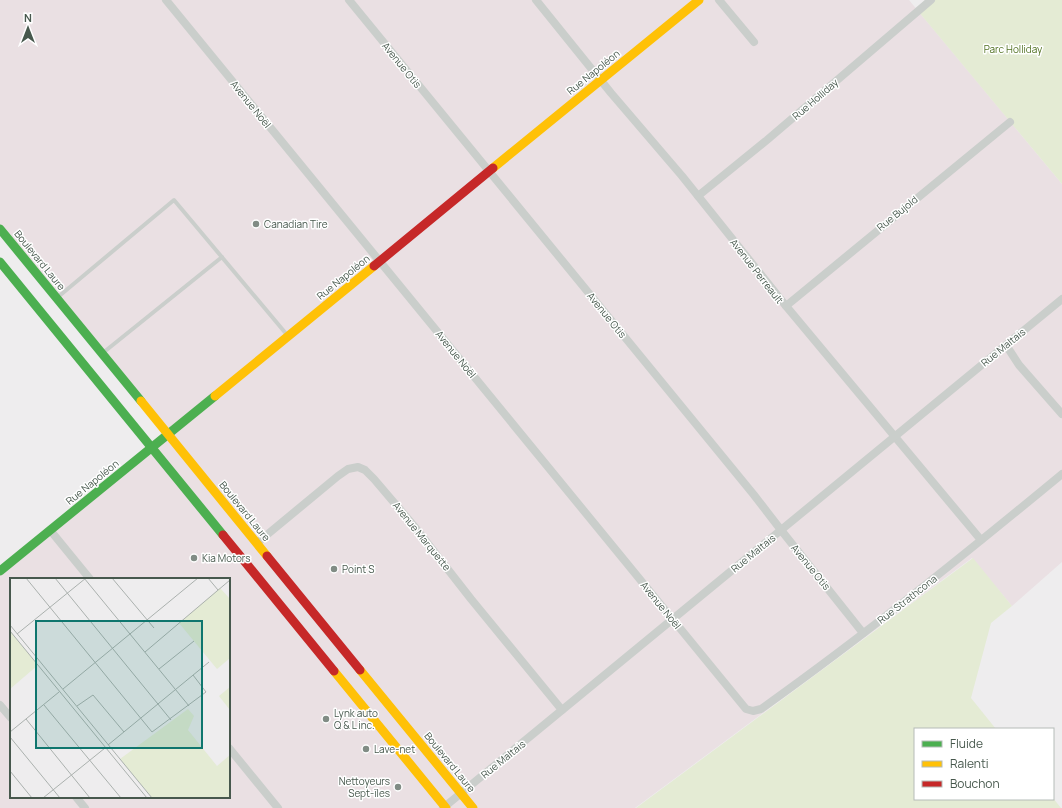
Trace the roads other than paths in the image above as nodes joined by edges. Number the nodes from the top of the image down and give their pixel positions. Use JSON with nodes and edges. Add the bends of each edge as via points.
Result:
{"nodes":[{"id":1,"x":166,"y":0,"type":"edge"},
{"id":2,"x":349,"y":0,"type":"edge"},
{"id":3,"x":536,"y":0,"type":"edge"},
{"id":4,"x":699,"y":0,"type":"edge"},
{"id":5,"x":719,"y":0,"type":"edge"},
{"id":6,"x":931,"y":0,"type":"edge"},
{"id":7,"x":754,"y":42,"type":"dead end"},
{"id":8,"x":601,"y":80,"type":"junction"},
{"id":9,"x":1010,"y":122,"type":"dead end"},
{"id":10,"x":489,"y":172,"type":"junction"},
{"id":11,"x":698,"y":196,"type":"junction"},
{"id":12,"x":0,"y":229,"type":"edge"},
{"id":13,"x":222,"y":257,"type":"junction"},
{"id":14,"x":380,"y":261,"type":"junction"},
{"id":15,"x":0,"y":262,"type":"edge"},
{"id":16,"x":56,"y":298,"type":"junction"},
{"id":17,"x":1062,"y":298,"type":"edge"},
{"id":18,"x":786,"y":306,"type":"junction"},
{"id":19,"x":288,"y":336,"type":"junction"},
{"id":20,"x":1006,"y":345,"type":"junction"},
{"id":21,"x":102,"y":353,"type":"junction"},
{"id":22,"x":1062,"y":414,"type":"edge"},
{"id":23,"x":168,"y":434,"type":"junction"},
{"id":24,"x":895,"y":436,"type":"junction"},
{"id":25,"x":152,"y":447,"type":"junction"},
{"id":26,"x":1062,"y":474,"type":"edge"},
{"id":27,"x":50,"y":530,"type":"junction"},
{"id":28,"x":781,"y":530,"type":"junction"},
{"id":29,"x":981,"y":540,"type":"junction"},
{"id":30,"x":257,"y":543,"type":"junction"},
{"id":31,"x":0,"y":571,"type":"edge"},
{"id":32,"x":89,"y":578,"type":"edge"},
{"id":33,"x":673,"y":619,"type":"junction"},
{"id":34,"x":863,"y":633,"type":"junction"},
{"id":35,"x":0,"y":705,"type":"edge"},
{"id":36,"x":746,"y":709,"type":"joint"},
{"id":37,"x":562,"y":710,"type":"junction"},
{"id":38,"x":10,"y":717,"type":"edge"},
{"id":39,"x":230,"y":749,"type":"edge"},
{"id":40,"x":461,"y":793,"type":"junction"},
{"id":41,"x":77,"y":798,"type":"edge"},
{"id":42,"x":85,"y":808,"type":"edge"},
{"id":43,"x":278,"y":808,"type":"edge"},
{"id":44,"x":445,"y":808,"type":"edge"},
{"id":45,"x":473,"y":808,"type":"edge"}],
"edges":[{"from":1,"to":14,"type":"street","name":"Avenue Noël"},
{"from":2,"to":10,"type":"street","name":"Avenue Otis"},
{"from":3,"to":8,"type":"street","name":"Avenue Perreault"},
{"from":4,"to":8,"type":"main road","name":"Rue Napoléon"},
{"from":5,"to":7,"type":"street"},
{"from":6,"to":11,"type":"street","name":"Rue Holliday"},
{"from":8,"to":10,"type":"main road","name":"Rue Napoléon"},
{"from":8,"to":11,"type":"street","name":"Avenue Perreault"},
{"from":9,"to":18,"type":"street","name":"Rue Bujold"},
{"from":10,"to":14,"type":"main road","name":"Rue Napoléon"},
{"from":10,"to":28,"type":"street","name":"Avenue Otis"},
{"from":11,"to":18,"type":"street","name":"Avenue Perreault"},
{"from":12,"to":16,"type":"main road","name":"Boulevard Laure"},
{"from":13,"to":16,"type":"lane","via":[[174,200]]},
{"from":13,"to":19,"type":"lane"},
{"from":13,"to":21,"type":"lane"},
{"from":14,"to":19,"type":"main road","name":"Rue Napoléon"},
{"from":14,"to":33,"type":"street","name":"Avenue Noël"},
{"from":15,"to":25,"type":"main road"},
{"from":16,"to":21,"type":"main road","name":"Boulevard Laure"},
{"from":17,"to":20,"type":"street","name":"Rue Maltais"},
{"from":18,"to":24,"type":"street","name":"Avenue Perreault"},
{"from":19,"to":23,"type":"main road","name":"Rue Napoléon"},
{"from":20,"to":22,"type":"street","via":[[1019,365]]},
{"from":20,"to":24,"type":"street","name":"Rue Maltais"},
{"from":21,"to":23,"type":"main road","name":"Boulevard Laure"},
{"from":23,"to":25,"type":"main road","name":"Rue Napoléon"},
{"from":23,"to":30,"type":"main road","name":"Boulevard Laure"},
{"from":24,"to":28,"type":"street","name":"Rue Maltais"},
{"from":24,"to":29,"type":"street","name":"Avenue Perreault"},
{"from":25,"to":27,"type":"main road","name":"Rue Napoléon"},
{"from":25,"to":44,"type":"main road"},
{"from":26,"to":29,"type":"street","name":"Rue Strathcona"},
{"from":27,"to":31,"type":"main road","name":"Rue Napoléon"},
{"from":27,"to":32,"type":"street"},
{"from":28,"to":33,"type":"street","name":"Rue Maltais"},
{"from":28,"to":34,"type":"street","name":"Avenue Otis"},
{"from":29,"to":34,"type":"street","name":"Rue Strathcona"},
{"from":30,"to":37,"type":"street","name":"Avenue Marquette","via":[[348,469],[358,467],[365,470],[414,526]]},
{"from":30,"to":40,"type":"main road","name":"Boulevard Laure"},
{"from":33,"to":36,"type":"street","name":"Avenue Noël"},
{"from":33,"to":37,"type":"street","name":"Rue Maltais"},
{"from":34,"to":36,"type":"street","name":"Rue Strathcona","via":[[761,709]]},
{"from":35,"to":38,"type":"street"},
{"from":37,"to":40,"type":"street","name":"Rue Maltais"},
{"from":39,"to":43,"type":"street"},
{"from":40,"to":44,"type":"street","name":"Rue Maltais"},
{"from":40,"to":45,"type":"main road","name":"Boulevard Laure"},
{"from":41,"to":42,"type":"street"}]}
